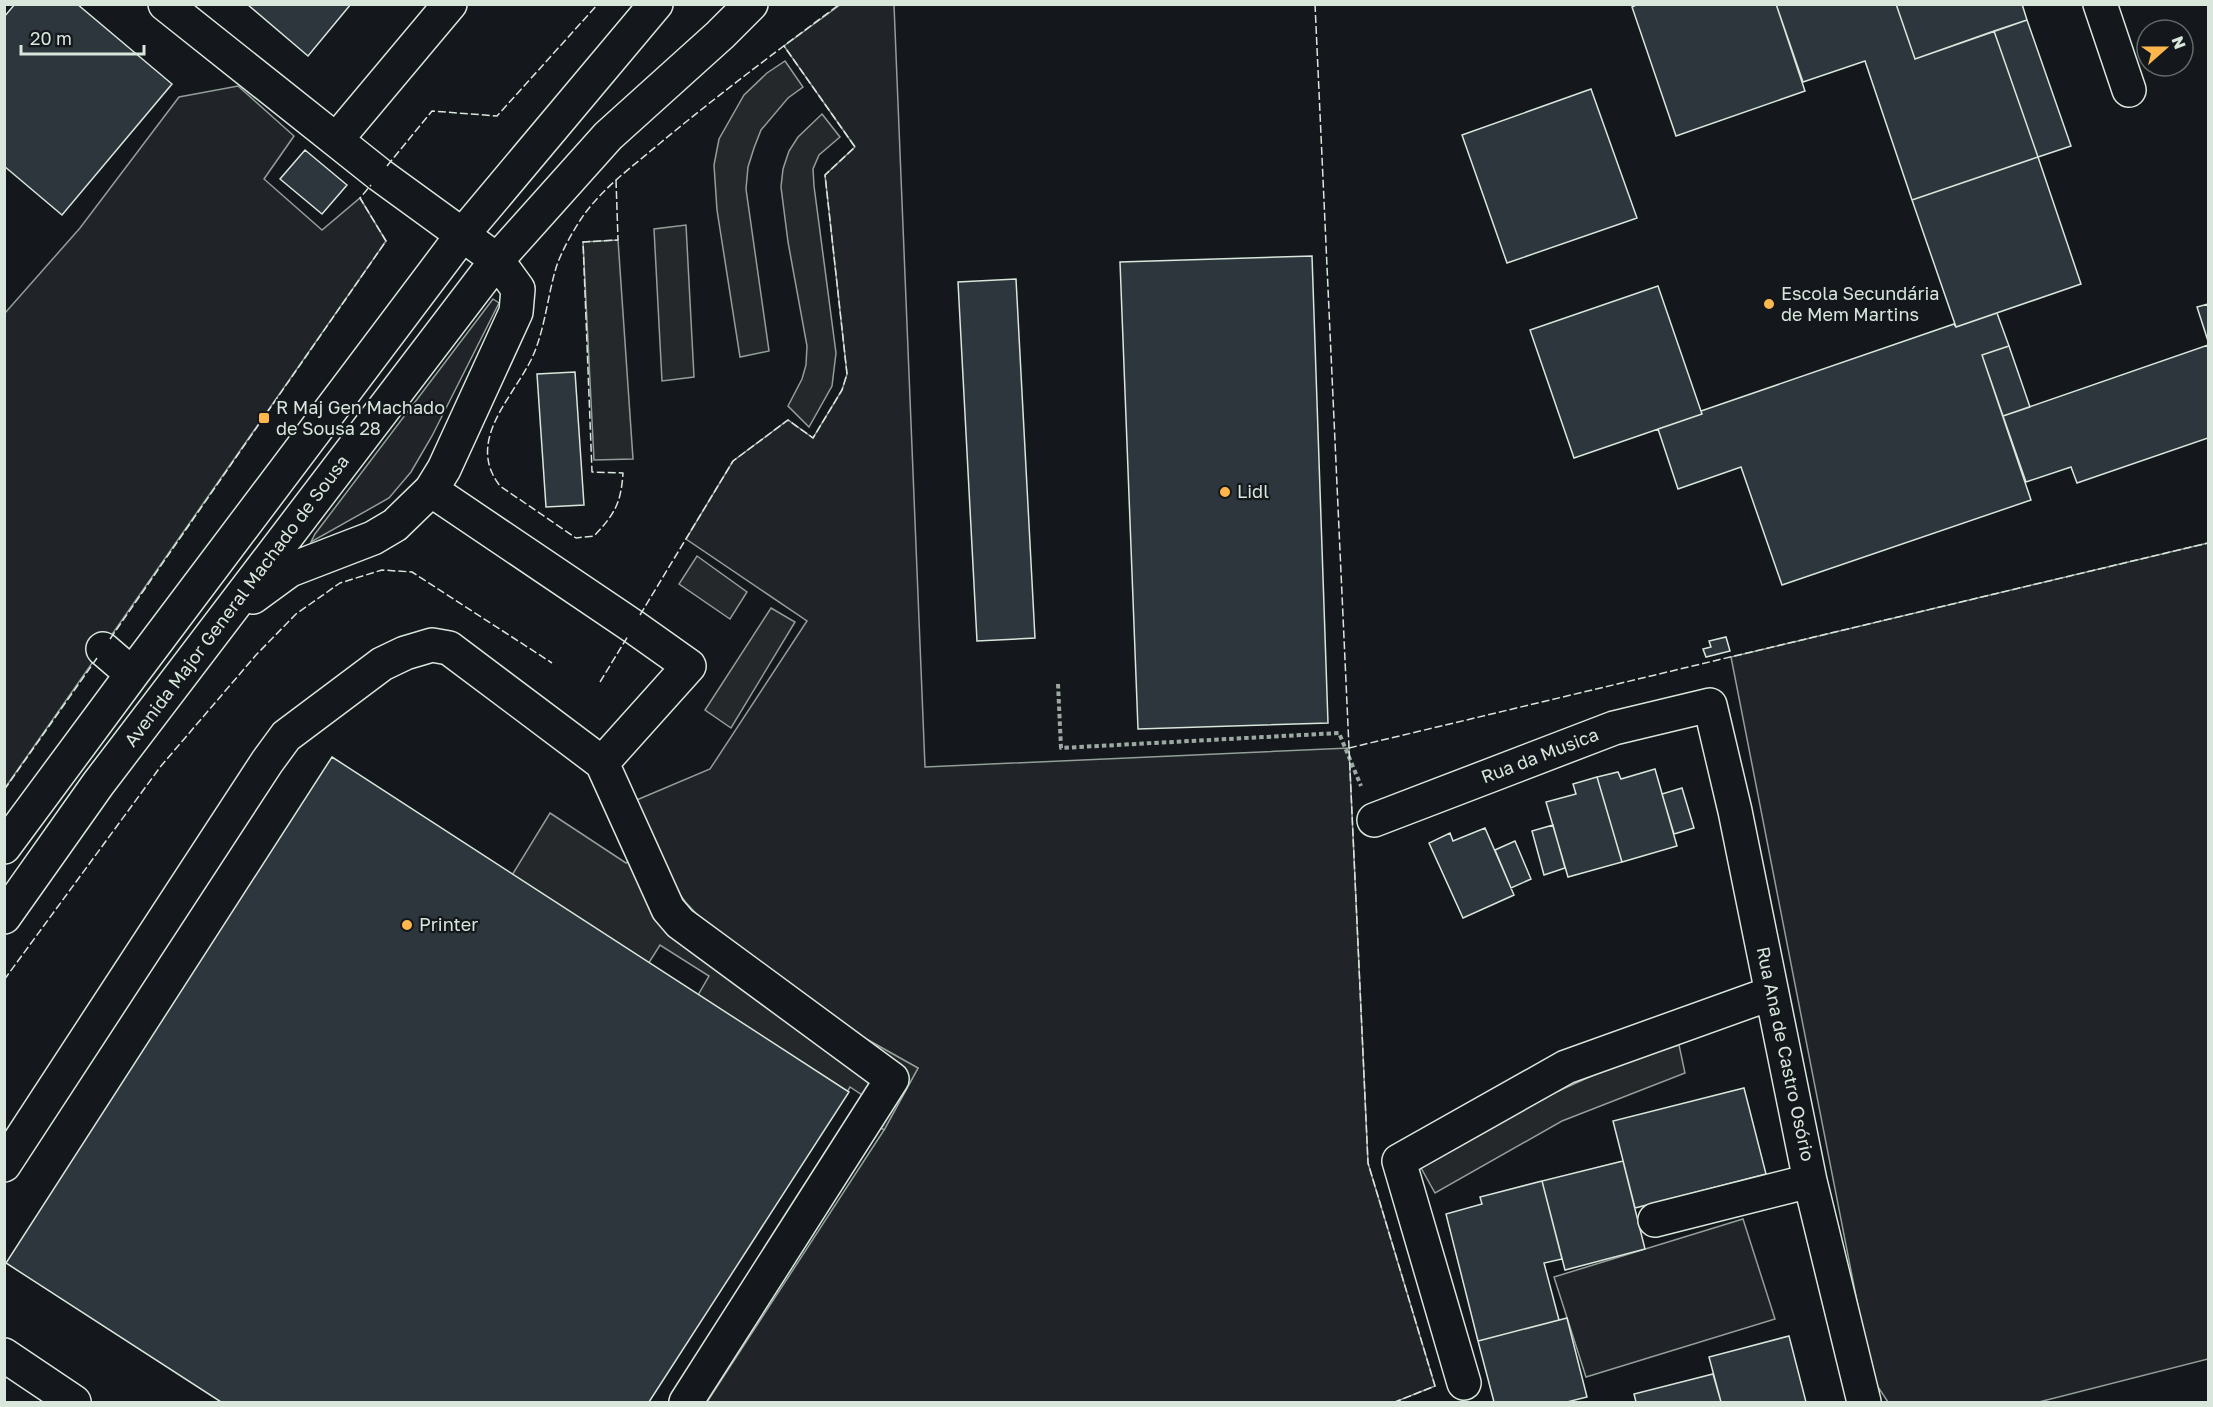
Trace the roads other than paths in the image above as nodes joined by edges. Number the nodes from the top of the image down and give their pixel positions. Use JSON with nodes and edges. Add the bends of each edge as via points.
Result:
{"nodes":[{"id":1,"x":165,"y":4,"type":"edge"},
{"id":2,"x":450,"y":4,"type":"edge"},
{"id":3,"x":656,"y":4,"type":"edge"},
{"id":4,"x":751,"y":4,"type":"edge"},
{"id":5,"x":2100,"y":4,"type":"edge"},
{"id":6,"x":2129,"y":90,"type":"dead end"},
{"id":7,"x":336,"y":140,"type":"junction"},
{"id":8,"x":463,"y":234,"type":"junction"},
{"id":9,"x":497,"y":260,"type":"junction"},
{"id":10,"x":431,"y":490,"type":"junction"},
{"id":11,"x":222,"y":619,"type":"junction"},
{"id":12,"x":103,"y":649,"type":"dead end"},
{"id":13,"x":132,"y":674,"type":"junction"},
{"id":14,"x":1710,"y":705,"type":"joint"},
{"id":15,"x":602,"y":764,"type":"junction"},
{"id":16,"x":1374,"y":820,"type":"road end"},
{"id":17,"x":4,"y":847,"type":"edge"},
{"id":18,"x":4,"y":917,"type":"edge"},
{"id":19,"x":1772,"y":993,"type":"junction"},
{"id":20,"x":4,"y":1166,"type":"edge"},
{"id":21,"x":1810,"y":1180,"type":"junction"},
{"id":22,"x":1655,"y":1220,"type":"dead end"},
{"id":23,"x":4,"y":1356,"type":"edge"},
{"id":24,"x":1464,"y":1383,"type":"dead end"},
{"id":25,"x":74,"y":1402,"type":"edge"},
{"id":26,"x":686,"y":1402,"type":"edge"},
{"id":27,"x":1864,"y":1402,"type":"edge"}],
"edges":[{"from":1,"to":7,"type":"street"},
{"from":2,"to":7,"type":"street"},
{"from":3,"to":8,"type":"street"},
{"from":4,"to":9,"type":"street","name":"Avenida Major General Machado de Sousa","via":[[608,136]]},
{"from":5,"to":6,"type":"street"},
{"from":7,"to":8,"type":"street"},
{"from":8,"to":9,"type":"street"},
{"from":8,"to":13,"type":"street"},
{"from":9,"to":10,"type":"street","via":[[518,289],[516,312]]},
{"from":9,"to":11,"type":"street","name":"Avenida Major General Machado de Sousa"},
{"from":10,"to":11,"type":"street","via":[[395,525],[374,538],[290,570]]},
{"from":10,"to":15,"type":"street","via":[[689,666]]},
{"from":11,"to":18,"type":"street","name":"Avenida Major General Machado de Sousa"},
{"from":12,"to":13,"type":"street"},
{"from":13,"to":17,"type":"street"},
{"from":14,"to":16,"type":"street","name":"Rua da Musica","via":[[1614,728]]},
{"from":14,"to":19,"type":"street","name":"Rua Ana de Castro Osório"},
{"from":15,"to":20,"type":"street","via":[[449,648],[432,645],[382,664],[286,736]]},
{"from":15,"to":26,"type":"street","via":[[668,909],[680,923],[892,1079]]},
{"from":19,"to":21,"type":"street","name":"Rua Ana de Castro Osório"},
{"from":19,"to":24,"type":"street","via":[[1566,1067],[1399,1161]]},
{"from":21,"to":22,"type":"street"},
{"from":21,"to":27,"type":"street","name":"Rua Ana de Castro Osório"},
{"from":23,"to":25,"type":"street"}]}
